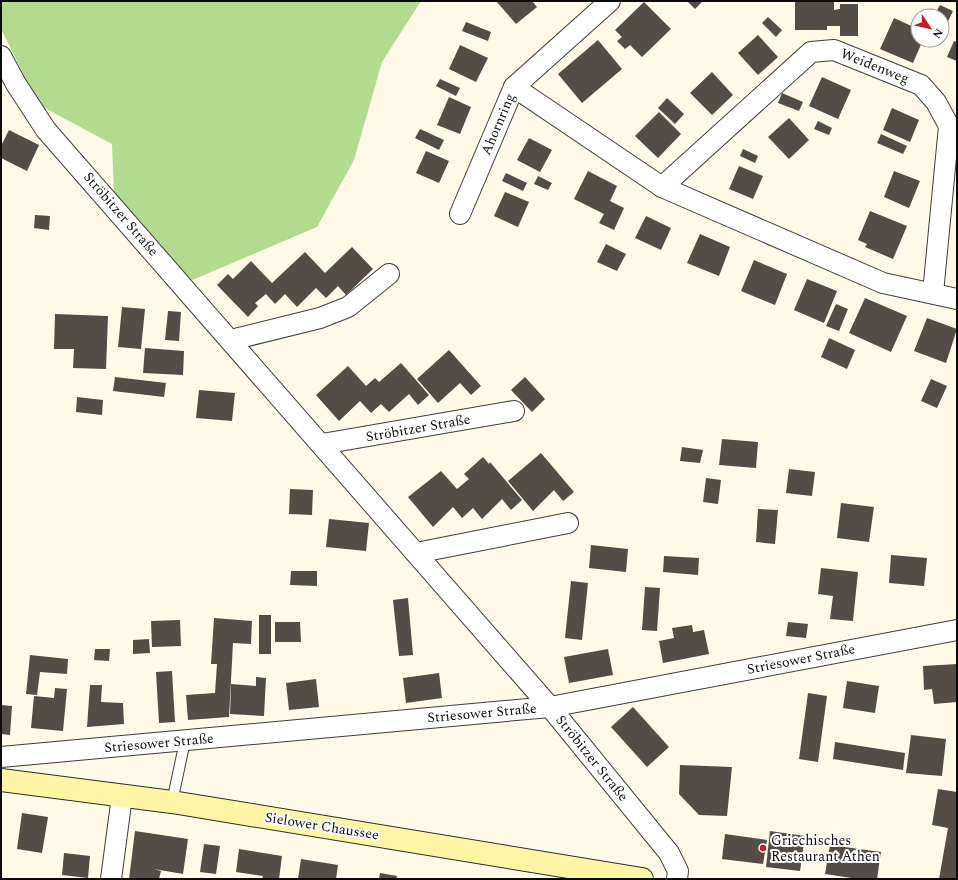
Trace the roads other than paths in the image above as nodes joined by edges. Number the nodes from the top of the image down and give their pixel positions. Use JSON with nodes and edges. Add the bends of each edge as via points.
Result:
{"nodes":[{"id":1,"x":610,"y":1,"type":"edge"},
{"id":2,"x":1,"y":56,"type":"edge"},
{"id":3,"x":514,"y":87,"type":"junction"},
{"id":4,"x":662,"y":187,"type":"junction"},
{"id":5,"x":460,"y":214,"type":"dead end"},
{"id":6,"x":389,"y":274,"type":"dead end"},
{"id":7,"x":933,"y":294,"type":"junction"},
{"id":8,"x":957,"y":299,"type":"edge"},
{"id":9,"x":231,"y":340,"type":"junction"},
{"id":10,"x":514,"y":411,"type":"dead end"},
{"id":11,"x":322,"y":444,"type":"junction"},
{"id":12,"x":568,"y":523,"type":"dead end"},
{"id":13,"x":416,"y":552,"type":"junction"},
{"id":14,"x":957,"y":630,"type":"edge"},
{"id":15,"x":550,"y":706,"type":"junction"},
{"id":16,"x":185,"y":741,"type":"junction"},
{"id":17,"x":1,"y":757,"type":"edge"},
{"id":18,"x":1,"y":780,"type":"edge"},
{"id":19,"x":122,"y":796,"type":"junction"},
{"id":20,"x":172,"y":802,"type":"junction"},
{"id":21,"x":110,"y":879,"type":"edge"},
{"id":22,"x":642,"y":879,"type":"edge"},
{"id":23,"x":677,"y":879,"type":"edge"}],
"edges":[{"from":1,"to":3,"type":"street","name":"Ahornring"},
{"from":2,"to":9,"type":"street","name":"Ströbitzer Straße","via":[[46,130]]},
{"from":3,"to":4,"type":"street"},
{"from":3,"to":5,"type":"street","name":"Ahornring"},
{"from":4,"to":7,"type":"street","via":[[883,283]]},
{"from":4,"to":7,"type":"street","name":"Weidenweg","via":[[811,52],[834,50],[863,60],[921,85],[936,102],[949,126]]},
{"from":6,"to":9,"type":"street","via":[[348,307],[320,318]]},
{"from":7,"to":8,"type":"street"},
{"from":9,"to":11,"type":"street","name":"Ströbitzer Straße"},
{"from":10,"to":11,"type":"street","name":"Ströbitzer Straße"},
{"from":11,"to":13,"type":"street","name":"Ströbitzer Straße"},
{"from":12,"to":13,"type":"street"},
{"from":13,"to":15,"type":"street","name":"Ströbitzer Straße"},
{"from":14,"to":15,"type":"street","name":"Striesower Straße"},
{"from":15,"to":16,"type":"street","name":"Striesower Straße"},
{"from":15,"to":23,"type":"street","name":"Ströbitzer Straße","via":[[669,853],[678,871]]},
{"from":16,"to":17,"type":"street","name":"Striesower Straße"},
{"from":16,"to":20,"type":"lane"},
{"from":18,"to":19,"type":"main road","name":"Sielower Chaussee"},
{"from":19,"to":20,"type":"main road","name":"Sielower Chaussee"},
{"from":19,"to":21,"type":"street"},
{"from":20,"to":22,"type":"main road","name":"Sielower Chaussee"}]}
